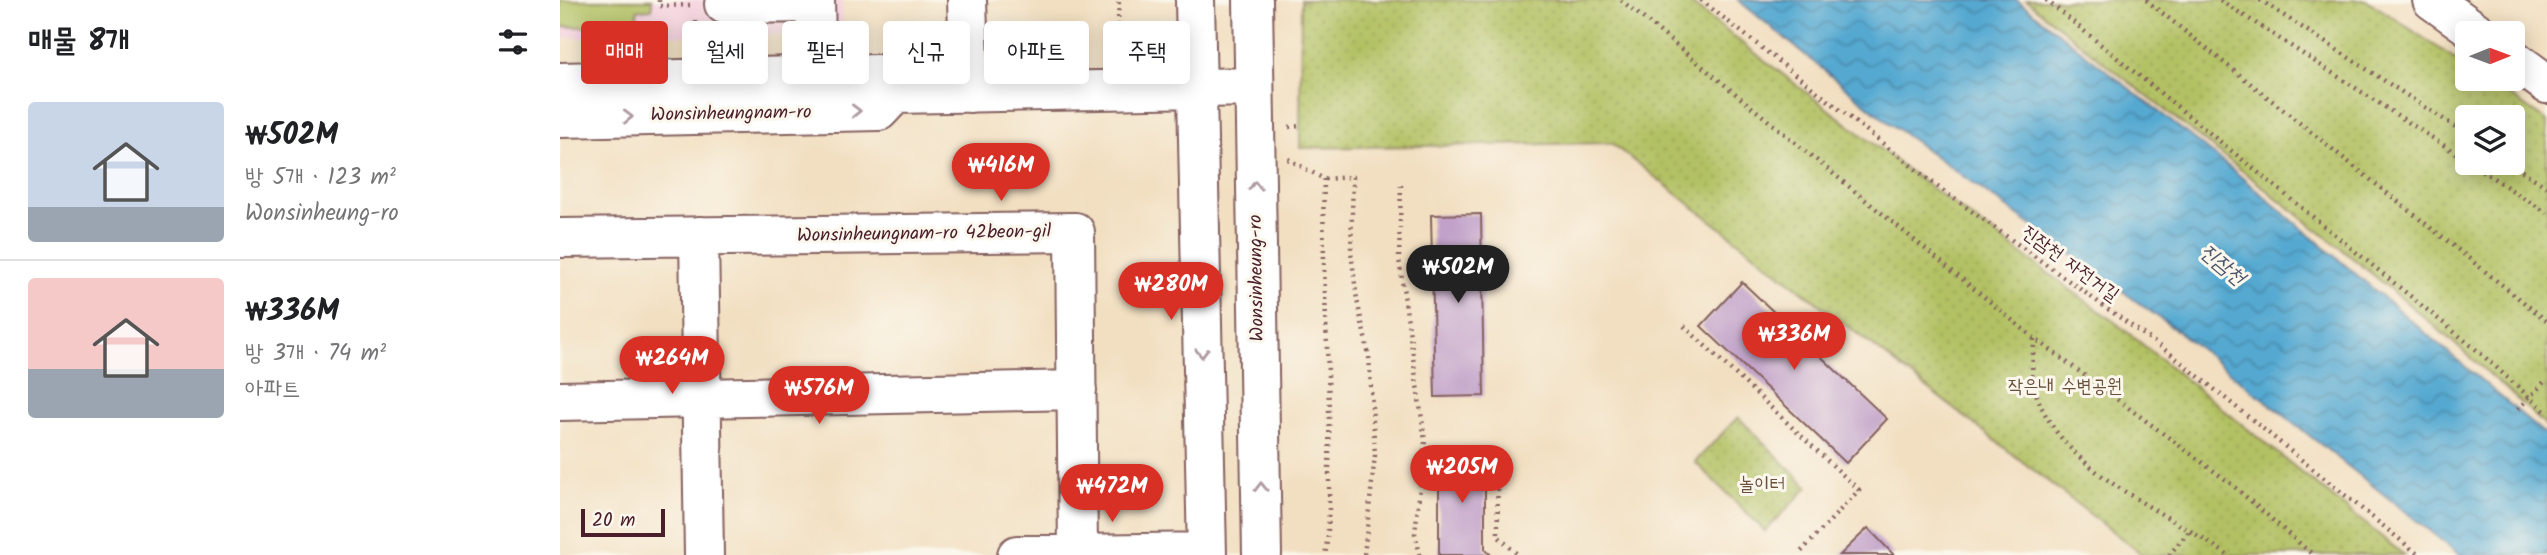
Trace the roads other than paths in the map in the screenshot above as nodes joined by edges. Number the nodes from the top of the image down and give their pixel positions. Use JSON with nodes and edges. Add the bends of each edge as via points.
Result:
{"nodes":[{"id":1,"x":967,"y":0,"type":"edge"},
{"id":2,"x":1195,"y":0,"type":"edge"},
{"id":3,"x":1252,"y":0,"type":"edge"},
{"id":4,"x":2432,"y":0,"type":"edge"},
{"id":5,"x":815,"y":1,"type":"edge"},
{"id":6,"x":724,"y":4,"type":"dead end"},
{"id":7,"x":816,"y":21,"type":"edge"},
{"id":8,"x":2461,"y":21,"type":"edge"},
{"id":9,"x":2525,"y":68,"type":"edge"},
{"id":10,"x":869,"y":74,"type":"edge"},
{"id":11,"x":782,"y":77,"type":"edge"},
{"id":12,"x":560,"y":82,"type":"edge"},
{"id":13,"x":2547,"y":84,"type":"edge"},
{"id":14,"x":1253,"y":87,"type":"junction"},
{"id":15,"x":1195,"y":88,"type":"junction"},
{"id":16,"x":970,"y":93,"type":"junction"},
{"id":17,"x":895,"y":94,"type":"junction"},
{"id":18,"x":560,"y":118,"type":"edge"},
{"id":19,"x":699,"y":236,"type":"junction"},
{"id":20,"x":560,"y":238,"type":"edge"},
{"id":21,"x":1077,"y":390,"type":"junction"},
{"id":22,"x":702,"y":398,"type":"junction"},
{"id":23,"x":560,"y":401,"type":"edge"},
{"id":24,"x":1207,"y":553,"type":"edge"},
{"id":25,"x":1078,"y":554,"type":"edge"},
{"id":26,"x":704,"y":555,"type":"edge"},
{"id":27,"x":1017,"y":555,"type":"edge"},
{"id":28,"x":1262,"y":555,"type":"edge"}],
"edges":[{"from":1,"to":16,"type":"street"},
{"from":2,"to":15,"type":"street"},
{"from":3,"to":14,"type":"street","name":"Wonsinheung-ro"},
{"from":4,"to":8,"type":"street"},
{"from":5,"to":6,"type":"street"},
{"from":5,"to":7,"type":"street"},
{"from":9,"to":13,"type":"street"},
{"from":10,"to":17,"type":"street","name":"Wonsinheungnam-ro","via":[[877,74]]},
{"from":11,"to":12,"type":"street","name":"Wonsinheungnam-ro"},
{"from":14,"to":15,"type":"street"},
{"from":28,"to":14,"type":"street","name":"Wonsinheung-ro","one_way":true},
{"from":15,"to":16,"type":"street"},
{"from":15,"to":24,"type":"street","one_way":true},
{"from":16,"to":17,"type":"street"},
{"from":18,"to":17,"type":"street","name":"Wonsinheungnam-ro","one_way":true,"via":[[879,111]]},
{"from":19,"to":20,"type":"street","name":"Wonsinheungnam-ro 42beon-gil"},
{"from":19,"to":21,"type":"street","name":"Wonsinheungnam-ro 42beon-gil","via":[[1075,232]]},
{"from":19,"to":22,"type":"street"},
{"from":21,"to":22,"type":"street"},
{"from":21,"to":25,"type":"street","name":"Wonsinheungnam-ro 42beon-gil"},
{"from":22,"to":23,"type":"street"},
{"from":22,"to":26,"type":"street"},
{"from":24,"to":25,"type":"street"},
{"from":25,"to":27,"type":"street"}]}
